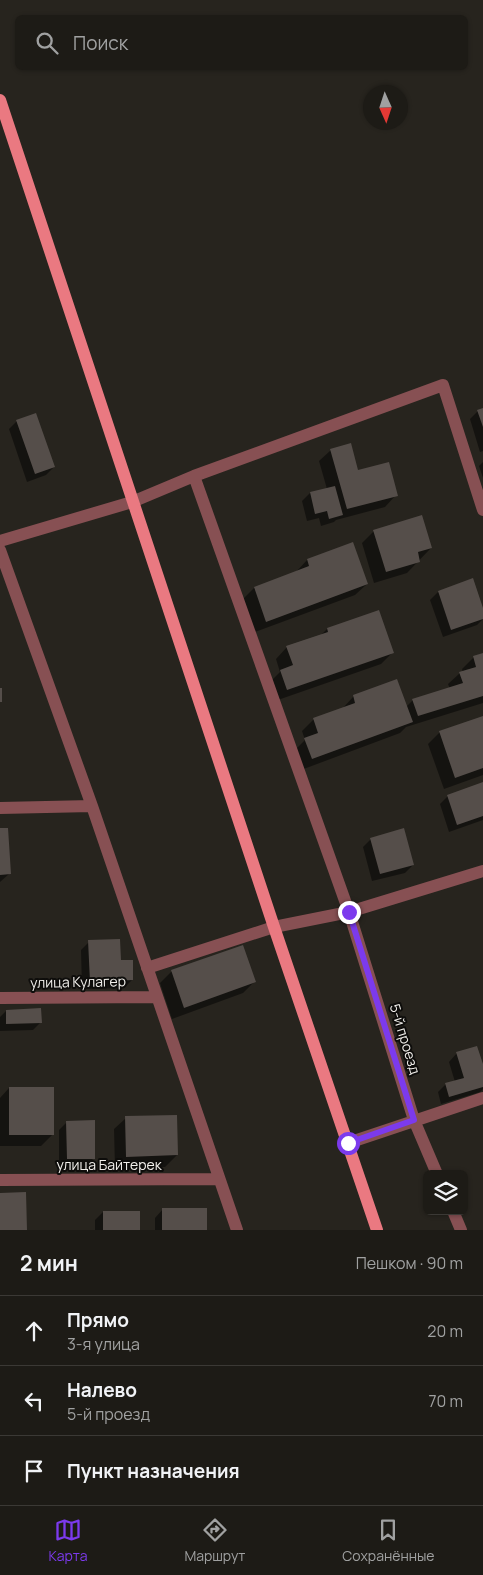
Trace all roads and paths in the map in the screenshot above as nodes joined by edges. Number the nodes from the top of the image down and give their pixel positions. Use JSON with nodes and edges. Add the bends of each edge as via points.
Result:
{"nodes":[{"id":1,"x":0,"y":100,"type":"edge"},
{"id":2,"x":194,"y":476,"type":"junction"},
{"id":3,"x":132,"y":502,"type":"junction"},
{"id":4,"x":483,"y":510,"type":"edge"},
{"id":5,"x":0,"y":541,"type":"edge"},
{"id":6,"x":0,"y":550,"type":"edge"},
{"id":7,"x":6,"y":585,"type":"edge"},
{"id":8,"x":92,"y":806,"type":"junction"},
{"id":9,"x":0,"y":808,"type":"edge"},
{"id":10,"x":483,"y":871,"type":"edge"},
{"id":11,"x":349,"y":912,"type":"junction"},
{"id":12,"x":274,"y":927,"type":"junction"},
{"id":13,"x":147,"y":968,"type":"junction"},
{"id":14,"x":157,"y":997,"type":"junction"},
{"id":15,"x":0,"y":998,"type":"edge"},
{"id":16,"x":483,"y":1098,"type":"edge"},
{"id":17,"x":414,"y":1120,"type":"junction"},
{"id":18,"x":348,"y":1143,"type":"junction"},
{"id":19,"x":435,"y":1170,"type":"edge"},
{"id":20,"x":219,"y":1179,"type":"junction"},
{"id":21,"x":0,"y":1180,"type":"edge"},
{"id":22,"x":455,"y":1215,"type":"edge"},
{"id":23,"x":236,"y":1230,"type":"edge"},
{"id":24,"x":377,"y":1230,"type":"edge"},
{"id":25,"x":461,"y":1230,"type":"edge"}],
"edges":[{"from":1,"to":3,"type":"main road"},
{"from":2,"to":3,"type":"street"},
{"from":2,"to":4,"type":"street","via":[[443,385]]},
{"from":2,"to":11,"type":"street","name":"5-й проезд"},
{"from":3,"to":5,"type":"street"},
{"from":3,"to":12,"type":"main road"},
{"from":6,"to":7,"type":"street"},
{"from":7,"to":8,"type":"street"},
{"from":8,"to":9,"type":"street"},
{"from":8,"to":13,"type":"street"},
{"from":10,"to":11,"type":"street"},
{"from":11,"to":12,"type":"street"},
{"from":11,"to":17,"type":"street","name":"5-й проезд"},
{"from":12,"to":13,"type":"street"},
{"from":12,"to":18,"type":"main road"},
{"from":13,"to":14,"type":"street"},
{"from":14,"to":15,"type":"street","name":"улица Кулагер"},
{"from":14,"to":20,"type":"street"},
{"from":16,"to":17,"type":"street"},
{"from":17,"to":18,"type":"street"},
{"from":17,"to":19,"type":"street","name":"5-й проезд"},
{"from":18,"to":24,"type":"main road"},
{"from":20,"to":21,"type":"street","name":"улица Байтерек"},
{"from":20,"to":23,"type":"street"},
{"from":22,"to":25,"type":"street"}]}
